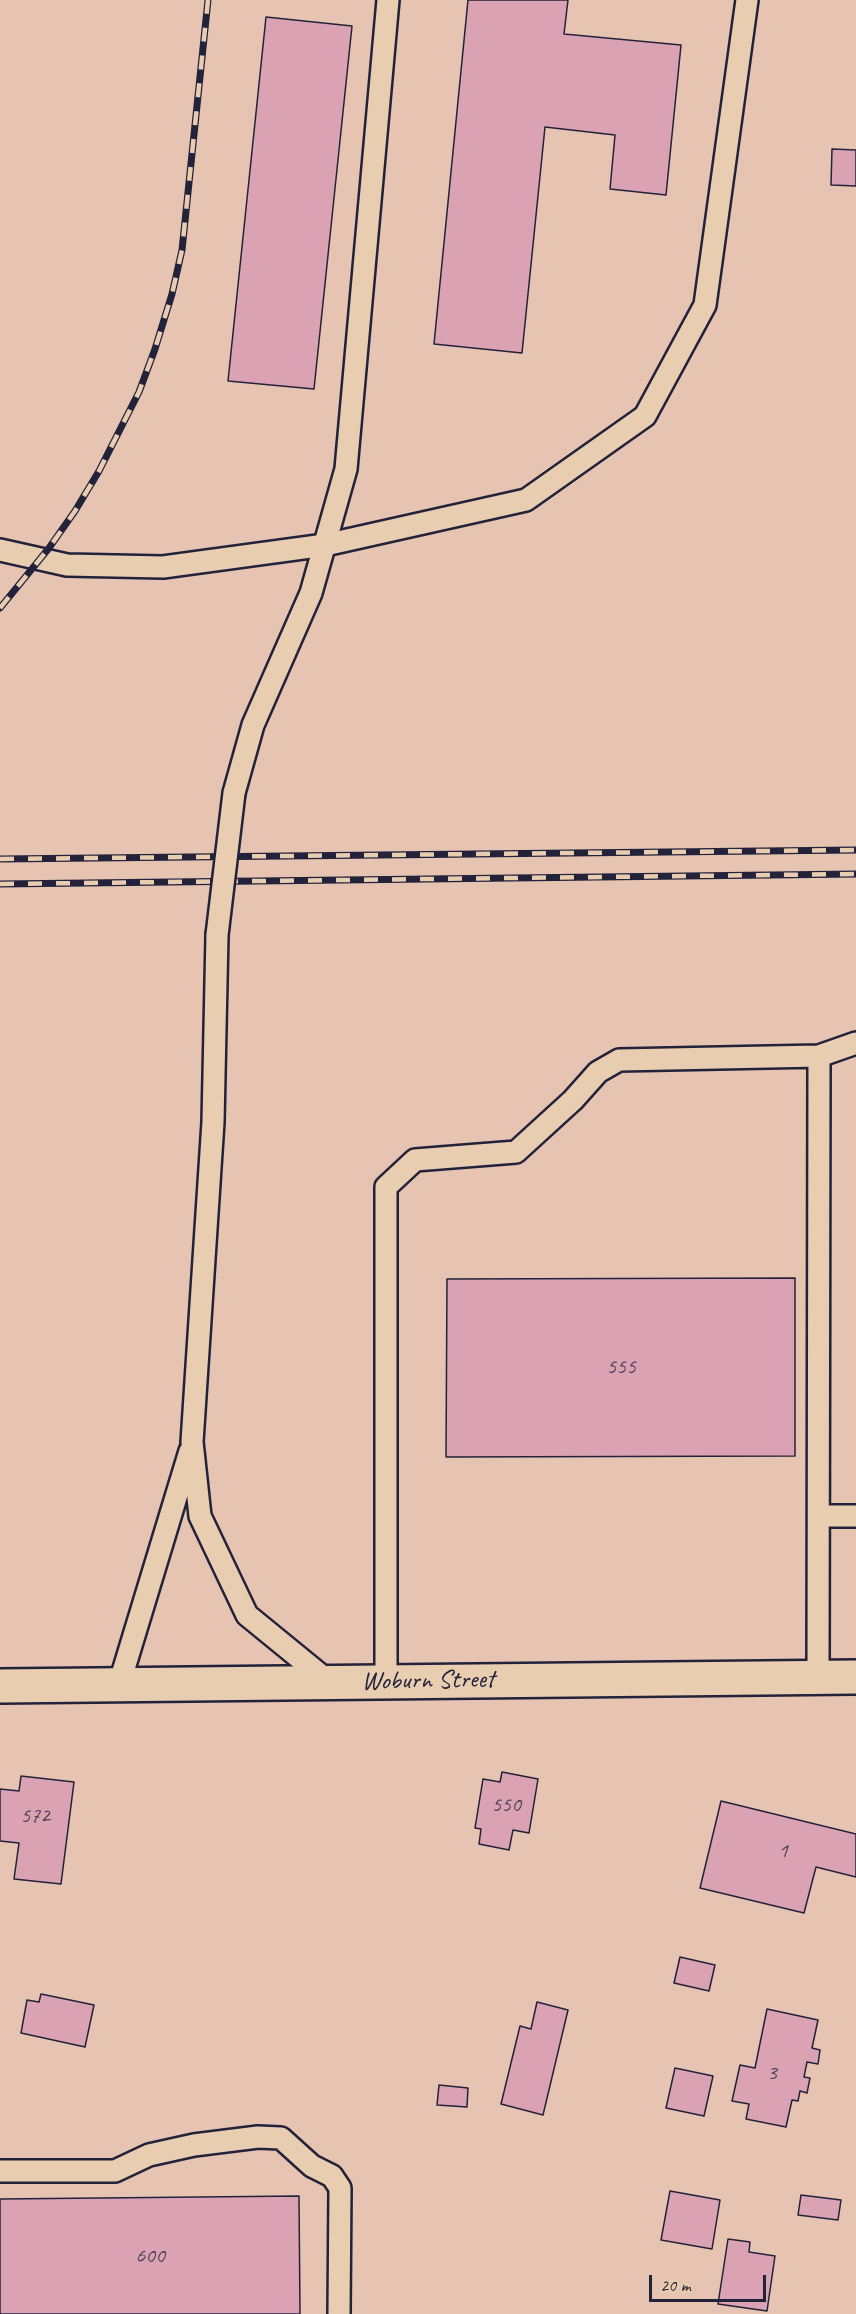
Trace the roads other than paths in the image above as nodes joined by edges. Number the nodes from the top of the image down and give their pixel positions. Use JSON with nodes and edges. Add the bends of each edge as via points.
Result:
{"nodes":[{"id":1,"x":388,"y":0,"type":"edge"},
{"id":2,"x":747,"y":0,"type":"edge"},
{"id":3,"x":325,"y":545,"type":"junction"},
{"id":4,"x":0,"y":550,"type":"edge"},
{"id":5,"x":856,"y":1043,"type":"edge"},
{"id":6,"x":819,"y":1056,"type":"junction"},
{"id":7,"x":192,"y":1442,"type":"junction"},
{"id":8,"x":819,"y":1516,"type":"junction"},
{"id":9,"x":856,"y":1516,"type":"edge"},
{"id":10,"x":818,"y":1677,"type":"junction"},
{"id":11,"x":856,"y":1677,"type":"edge"},
{"id":12,"x":329,"y":1682,"type":"junction"},
{"id":13,"x":386,"y":1682,"type":"junction"},
{"id":14,"x":119,"y":1685,"type":"junction"},
{"id":15,"x":0,"y":1686,"type":"edge"},
{"id":16,"x":0,"y":2171,"type":"edge"},
{"id":17,"x":339,"y":2314,"type":"edge"}],
"edges":[{"from":1,"to":3,"type":"lane","via":[[346,470]]},
{"from":2,"to":3,"type":"lane","via":[[705,305],[645,416],[526,500]]},
{"from":3,"to":4,"type":"lane","via":[[163,567],[67,565]]},
{"from":3,"to":7,"type":"lane","bridge":true,"via":[[310,593],[253,725],[234,793],[217,936],[213,1122]]},
{"from":5,"to":6,"type":"lane"},
{"from":6,"to":8,"type":"lane"},
{"from":6,"to":13,"type":"lane","via":[[619,1060],[598,1072],[516,1152],[415,1160],[386,1187]]},
{"from":7,"to":12,"type":"lane","via":[[200,1516],[246,1615]]},
{"from":7,"to":14,"type":"lane"},
{"from":8,"to":9,"type":"lane"},
{"from":8,"to":10,"type":"lane"},
{"from":10,"to":11,"type":"main road","name":"Woburn Street"},
{"from":10,"to":13,"type":"main road","name":"Woburn Street"},
{"from":12,"to":13,"type":"main road","name":"Woburn Street"},
{"from":12,"to":14,"type":"main road","name":"Woburn Street"},
{"from":14,"to":15,"type":"main road","name":"Woburn Street"},
{"from":16,"to":17,"type":"lane","via":[[115,2171],[149,2155],[194,2145],[281,2138],[312,2166],[332,2176],[340,2188]]}]}
